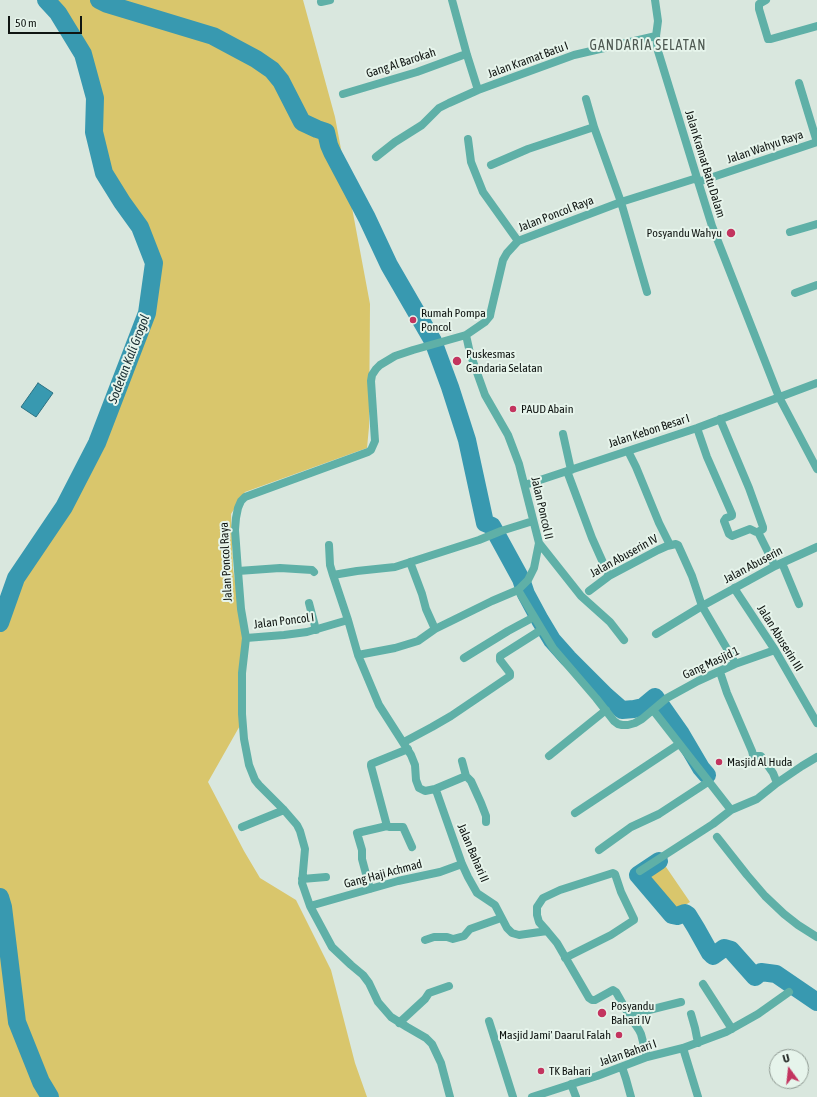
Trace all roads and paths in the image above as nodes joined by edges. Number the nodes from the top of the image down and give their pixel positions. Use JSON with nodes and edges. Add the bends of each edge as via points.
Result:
{"nodes":[{"id":1,"x":330,"y":0,"type":"edge"},
{"id":2,"x":452,"y":0,"type":"edge"},
{"id":3,"x":656,"y":0,"type":"edge"},
{"id":4,"x":766,"y":0,"type":"edge"},
{"id":5,"x":321,"y":2,"type":"dead end"},
{"id":6,"x":817,"y":26,"type":"edge"},
{"id":7,"x":656,"y":36,"type":"junction"},
{"id":8,"x":466,"y":54,"type":"junction"},
{"id":9,"x":799,"y":83,"type":"dead end"},
{"id":10,"x":478,"y":90,"type":"junction"},
{"id":11,"x":343,"y":94,"type":"dead end"},
{"id":12,"x":586,"y":99,"type":"dead end"},
{"id":13,"x":594,"y":127,"type":"junction"},
{"id":14,"x":468,"y":139,"type":"dead end"},
{"id":15,"x":817,"y":142,"type":"edge"},
{"id":16,"x":376,"y":157,"type":"dead end"},
{"id":17,"x":491,"y":164,"type":"dead end"},
{"id":18,"x":697,"y":180,"type":"junction"},
{"id":19,"x":621,"y":202,"type":"junction"},
{"id":20,"x":817,"y":224,"type":"edge"},
{"id":21,"x":790,"y":232,"type":"dead end"},
{"id":22,"x":518,"y":241,"type":"junction"},
{"id":23,"x":817,"y":285,"type":"edge"},
{"id":24,"x":647,"y":292,"type":"dead end"},
{"id":25,"x":796,"y":293,"type":"dead end"},
{"id":26,"x":466,"y":335,"type":"junction"},
{"id":27,"x":817,"y":383,"type":"edge"},
{"id":28,"x":779,"y":397,"type":"junction"},
{"id":29,"x":720,"y":419,"type":"junction"},
{"id":30,"x":697,"y":428,"type":"junction"},
{"id":31,"x":562,"y":434,"type":"dead end"},
{"id":32,"x":628,"y":451,"type":"junction"},
{"id":33,"x":817,"y":469,"type":"edge"},
{"id":34,"x":569,"y":471,"type":"junction"},
{"id":35,"x":525,"y":485,"type":"junction"},
{"id":36,"x":533,"y":521,"type":"junction"},
{"id":37,"x":758,"y":532,"type":"junction"},
{"id":38,"x":539,"y":543,"type":"junction"},
{"id":39,"x":329,"y":545,"type":"dead end"},
{"id":40,"x":670,"y":545,"type":"junction"},
{"id":41,"x":817,"y":547,"type":"edge"},
{"id":42,"x":410,"y":562,"type":"junction"},
{"id":43,"x":778,"y":564,"type":"junction"},
{"id":44,"x":238,"y":571,"type":"junction"},
{"id":45,"x":314,"y":572,"type":"dead end"},
{"id":46,"x":333,"y":575,"type":"junction"},
{"id":47,"x":609,"y":576,"type":"junction"},
{"id":48,"x":521,"y":587,"type":"junction"},
{"id":49,"x":734,"y":588,"type":"junction"},
{"id":50,"x":589,"y":591,"type":"dead end"},
{"id":51,"x":309,"y":603,"type":"dead end"},
{"id":52,"x":799,"y":604,"type":"dead end"},
{"id":53,"x":702,"y":606,"type":"junction"},
{"id":54,"x":534,"y":617,"type":"junction"},
{"id":55,"x":348,"y":620,"type":"junction"},
{"id":56,"x":435,"y":629,"type":"junction"},
{"id":57,"x":316,"y":630,"type":"junction"},
{"id":58,"x":541,"y":630,"type":"junction"},
{"id":59,"x":656,"y":634,"type":"dead end"},
{"id":60,"x":246,"y":638,"type":"junction"},
{"id":61,"x":624,"y":640,"type":"dead end"},
{"id":62,"x":775,"y":650,"type":"junction"},
{"id":63,"x":358,"y":655,"type":"junction"},
{"id":64,"x":464,"y":658,"type":"dead end"},
{"id":65,"x":733,"y":659,"type":"dead end"},
{"id":66,"x":720,"y":672,"type":"junction"},
{"id":67,"x":656,"y":708,"type":"junction"},
{"id":68,"x":606,"y":710,"type":"junction"},
{"id":69,"x":817,"y":723,"type":"edge"},
{"id":70,"x":679,"y":744,"type":"junction"},
{"id":71,"x":406,"y":745,"type":"junction"},
{"id":72,"x":549,"y":756,"type":"dead end"},
{"id":73,"x":817,"y":757,"type":"edge"},
{"id":74,"x":462,"y":761,"type":"dead end"},
{"id":75,"x":466,"y":776,"type":"junction"},
{"id":76,"x":708,"y":782,"type":"junction"},
{"id":77,"x":777,"y":783,"type":"junction"},
{"id":78,"x":435,"y":789,"type":"junction"},
{"id":79,"x":734,"y":809,"type":"junction"},
{"id":80,"x":284,"y":810,"type":"junction"},
{"id":81,"x":575,"y":813,"type":"dead end"},
{"id":82,"x":486,"y":822,"type":"dead end"},
{"id":83,"x":386,"y":826,"type":"junction"},
{"id":84,"x":242,"y":827,"type":"dead end"},
{"id":85,"x":717,"y":837,"type":"dead end"},
{"id":86,"x":412,"y":848,"type":"dead end"},
{"id":87,"x":598,"y":850,"type":"dead end"},
{"id":88,"x":462,"y":864,"type":"junction"},
{"id":89,"x":640,"y":871,"type":"dead end"},
{"id":90,"x":326,"y":877,"type":"dead end"},
{"id":91,"x":302,"y":880,"type":"junction"},
{"id":92,"x":370,"y":889,"type":"junction"},
{"id":93,"x":310,"y":906,"type":"junction"},
{"id":94,"x":501,"y":918,"type":"junction"},
{"id":95,"x":547,"y":931,"type":"junction"},
{"id":96,"x":817,"y":938,"type":"edge"},
{"id":97,"x":425,"y":940,"type":"dead end"},
{"id":98,"x":565,"y":958,"type":"junction"},
{"id":99,"x":703,"y":984,"type":"dead end"},
{"id":100,"x":449,"y":986,"type":"dead end"},
{"id":101,"x":789,"y":992,"type":"dead end"},
{"id":102,"x":681,"y":1002,"type":"dead end"},
{"id":103,"x":691,"y":1014,"type":"dead end"},
{"id":104,"x":629,"y":1015,"type":"junction"},
{"id":105,"x":489,"y":1021,"type":"dead end"},
{"id":106,"x":399,"y":1023,"type":"junction"},
{"id":107,"x":732,"y":1029,"type":"junction"},
{"id":108,"x":698,"y":1043,"type":"junction"},
{"id":109,"x":683,"y":1048,"type":"junction"},
{"id":110,"x":647,"y":1057,"type":"junction"},
{"id":111,"x":622,"y":1067,"type":"junction"},
{"id":112,"x":571,"y":1084,"type":"junction"},
{"id":113,"x":450,"y":1097,"type":"edge"},
{"id":114,"x":513,"y":1097,"type":"edge"},
{"id":115,"x":532,"y":1097,"type":"edge"},
{"id":116,"x":576,"y":1097,"type":"edge"},
{"id":117,"x":631,"y":1097,"type":"edge"},
{"id":118,"x":698,"y":1097,"type":"edge"}],
"edges":[{"from":1,"to":5,"type":"street"},
{"from":2,"to":8,"type":"street"},
{"from":3,"to":7,"type":"street","name":"Jalan Kramat Batu Dalam"},
{"from":4,"to":6,"type":"street","via":[[759,4],[759,9],[768,39]]},
{"from":7,"to":10,"type":"street","name":"Jalan Kramat Batu I","via":[[574,55]]},
{"from":7,"to":18,"type":"street","name":"Jalan Kramat Batu Dalam","via":[[660,58]]},
{"from":8,"to":10,"type":"street"},
{"from":8,"to":11,"type":"street","name":"Gang Al Barokah"},
{"from":9,"to":15,"type":"street"},
{"from":10,"to":16,"type":"street","name":"Jalan Kramat Batu I","via":[[439,108],[422,125]]},
{"from":12,"to":13,"type":"street"},
{"from":13,"to":17,"type":"street"},
{"from":13,"to":19,"type":"street"},
{"from":14,"to":22,"type":"street","via":[[471,162],[484,192]]},
{"from":15,"to":18,"type":"street","name":"Jalan Wahyu Raya"},
{"from":18,"to":19,"type":"street","name":"Jalan Poncol Raya"},
{"from":18,"to":28,"type":"street","name":"Jalan Kramat Batu Dalam","via":[[712,226]]},
{"from":19,"to":22,"type":"street","name":"Jalan Poncol Raya"},
{"from":19,"to":24,"type":"street"},
{"from":20,"to":21,"type":"street"},
{"from":22,"to":26,"type":"street","name":"Jalan Poncol Raya","via":[[503,260],[490,316]]},
{"from":23,"to":25,"type":"street"},
{"from":26,"to":35,"type":"street","name":"Jalan Poncol II","via":[[485,395],[511,441]]},
{"from":26,"to":44,"type":"street","name":"Jalan Poncol Raya","via":[[395,356],[380,365],[372,375],[371,382],[375,442],[371,450],[245,497],[241,501],[236,518]]},
{"from":27,"to":28,"type":"street","name":"Jalan Kebon Besar I"},
{"from":28,"to":29,"type":"street","name":"Jalan Kebon Besar I"},
{"from":28,"to":33,"type":"street","name":"Jalan Kramat Batu Dalam"},
{"from":29,"to":30,"type":"street","name":"Jalan Kebon Besar I"},
{"from":29,"to":37,"type":"street","via":[[763,527]]},
{"from":30,"to":32,"type":"street","name":"Jalan Kebon Besar I"},
{"from":30,"to":37,"type":"street","via":[[732,514],[724,521],[729,534],[732,536],[750,528]]},
{"from":31,"to":34,"type":"street"},
{"from":32,"to":34,"type":"street","name":"Jalan Kebon Besar I"},
{"from":32,"to":40,"type":"street"},
{"from":34,"to":35,"type":"street","name":"Jalan Kebon Besar I"},
{"from":34,"to":47,"type":"street","via":[[592,538]]},
{"from":35,"to":36,"type":"street","name":"Jalan Poncol II"},
{"from":36,"to":38,"type":"street","name":"Jalan Poncol II"},
{"from":36,"to":42,"type":"street"},
{"from":37,"to":43,"type":"street"},
{"from":38,"to":48,"type":"street","name":"Jalan Poncol II","via":[[534,568]]},
{"from":38,"to":61,"type":"street","via":[[581,596],[610,622]]},
{"from":39,"to":46,"type":"street"},
{"from":40,"to":47,"type":"street","name":"Jalan Abuserin IV"},
{"from":40,"to":53,"type":"street","name":"Jalan Abuserin IV","via":[[678,545]]},
{"from":41,"to":43,"type":"street","name":"Jalan Abuserin"},
{"from":42,"to":46,"type":"street","via":[[395,567]]},
{"from":42,"to":56,"type":"street"},
{"from":43,"to":49,"type":"street","name":"Jalan Abuserin"},
{"from":43,"to":52,"type":"street"},
{"from":44,"to":45,"type":"street","via":[[280,568]]},
{"from":44,"to":60,"type":"street","name":"Jalan Poncol Raya"},
{"from":46,"to":55,"type":"street"},
{"from":47,"to":50,"type":"street","name":"Jalan Abuserin IV"},
{"from":48,"to":54,"type":"street","name":"Gang Masjid 1"},
{"from":48,"to":56,"type":"street"},
{"from":49,"to":53,"type":"street","name":"Jalan Abuserin"},
{"from":49,"to":62,"type":"street","name":"Jalan Abuserin III"},
{"from":51,"to":57,"type":"street"},
{"from":53,"to":59,"type":"street","name":"Jalan Abuserin"},
{"from":53,"to":65,"type":"street"},
{"from":54,"to":58,"type":"street","name":"Gang Masjid 1"},
{"from":54,"to":64,"type":"street"},
{"from":55,"to":57,"type":"street","name":"Jalan Poncol I"},
{"from":55,"to":63,"type":"street"},
{"from":56,"to":63,"type":"street","via":[[418,641]]},
{"from":57,"to":60,"type":"street","name":"Jalan Poncol I"},
{"from":58,"to":68,"type":"street","name":"Gang Masjid 1","via":[[553,648]]},
{"from":58,"to":71,"type":"street","via":[[500,656],[510,676]]},
{"from":60,"to":80,"type":"street","name":"Jalan Poncol Raya","via":[[242,673],[242,714],[249,765],[255,780]]},
{"from":62,"to":66,"type":"street","name":"Gang Masjid 1"},
{"from":62,"to":69,"type":"street","name":"Jalan Abuserin III"},
{"from":63,"to":71,"type":"street","via":[[379,704]]},
{"from":66,"to":67,"type":"street","name":"Gang Masjid 1","via":[[667,698]]},
{"from":66,"to":77,"type":"street","via":[[753,755],[761,756]]},
{"from":67,"to":68,"type":"street","name":"Gang Masjid 1","via":[[642,719],[628,725],[618,724]]},
{"from":67,"to":70,"type":"street"},
{"from":68,"to":72,"type":"street"},
{"from":70,"to":76,"type":"street"},
{"from":70,"to":81,"type":"street"},
{"from":71,"to":78,"type":"street","via":[[415,764],[416,780],[420,790]]},
{"from":71,"to":83,"type":"street","via":[[371,764]]},
{"from":73,"to":77,"type":"street"},
{"from":74,"to":75,"type":"street"},
{"from":75,"to":78,"type":"street"},
{"from":75,"to":82,"type":"street","via":[[481,803]]},
{"from":76,"to":79,"type":"street"},
{"from":76,"to":87,"type":"street","via":[[659,814],[630,827]]},
{"from":77,"to":79,"type":"street","via":[[757,799]]},
{"from":78,"to":88,"type":"street","name":"Jalan Bahari II"},
{"from":79,"to":89,"type":"street"},
{"from":80,"to":84,"type":"street"},
{"from":80,"to":91,"type":"street","name":"Jalan Poncol Raya","via":[[297,825],[304,843]]},
{"from":83,"to":86,"type":"street","via":[[403,827]]},
{"from":83,"to":92,"type":"street","via":[[357,833]]},
{"from":85,"to":96,"type":"street","via":[[765,896]]},
{"from":88,"to":92,"type":"street","name":"Gang Haji Achmad"},
{"from":88,"to":94,"type":"street","name":"Jalan Bahari II","via":[[476,893],[495,905]]},
{"from":90,"to":91,"type":"street"},
{"from":91,"to":93,"type":"street","name":"Jalan Poncol Raya"},
{"from":92,"to":93,"type":"street","name":"Gang Haji Achmad"},
{"from":93,"to":106,"type":"street","name":"Jalan Poncol Raya","via":[[332,947],[363,976],[378,1002]]},
{"from":94,"to":95,"type":"street","name":"Jalan Bahari II","via":[[507,928],[516,934]]},
{"from":94,"to":97,"type":"street","via":[[470,929],[464,936],[453,939],[434,937]]},
{"from":95,"to":98,"type":"street"},
{"from":95,"to":98,"type":"street","via":[[537,915],[537,907],[543,898],[560,890],[615,874],[634,920],[611,935]]},
{"from":98,"to":104,"type":"street","via":[[589,998],[595,1000],[615,990]]},
{"from":99,"to":107,"type":"street"},
{"from":100,"to":106,"type":"street","via":[[430,993]]},
{"from":101,"to":107,"type":"street","name":"Jalan Bahari I"},
{"from":102,"to":104,"type":"street"},
{"from":103,"to":108,"type":"street"},
{"from":104,"to":110,"type":"street","via":[[641,1034]]},
{"from":105,"to":114,"type":"street"},
{"from":106,"to":113,"type":"street","name":"Jalan Poncol Raya","via":[[432,1044],[441,1063]]},
{"from":107,"to":108,"type":"street","name":"Jalan Bahari I"},
{"from":108,"to":109,"type":"street","name":"Jalan Bahari I"},
{"from":109,"to":110,"type":"street","name":"Jalan Bahari I"},
{"from":109,"to":118,"type":"street"},
{"from":110,"to":111,"type":"street","name":"Jalan Bahari I"},
{"from":111,"to":112,"type":"street","name":"Jalan Bahari I"},
{"from":111,"to":117,"type":"street"},
{"from":112,"to":115,"type":"street","name":"Jalan Bahari I"},
{"from":112,"to":116,"type":"street"}]}
